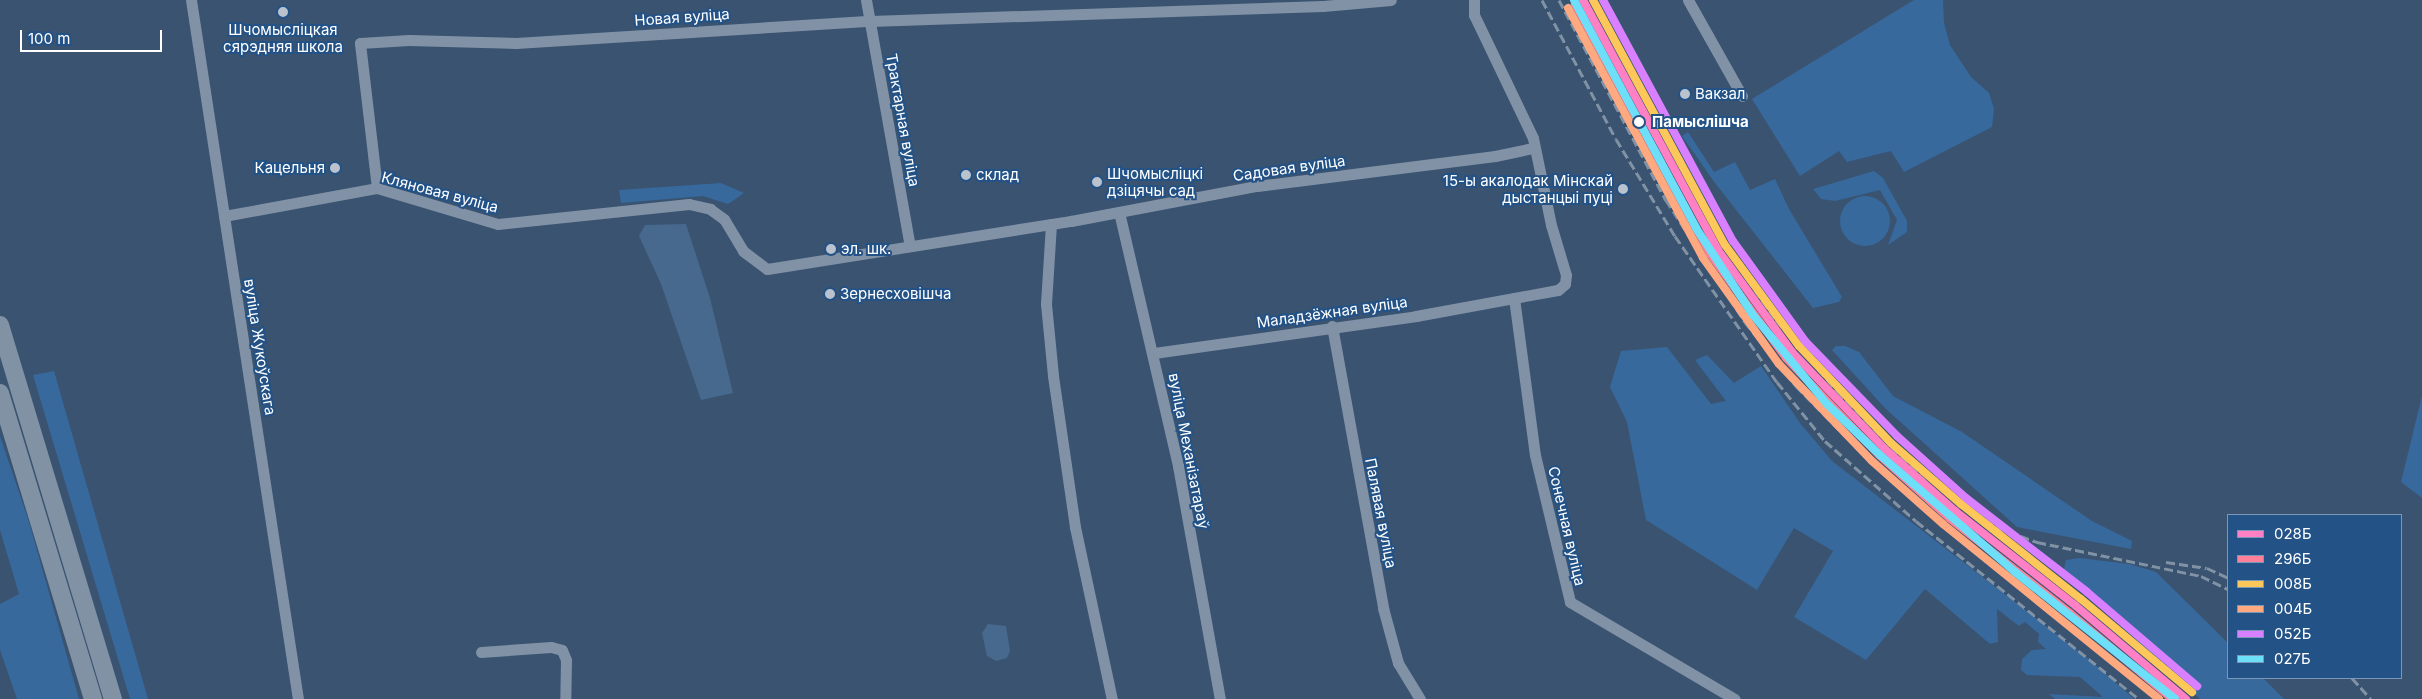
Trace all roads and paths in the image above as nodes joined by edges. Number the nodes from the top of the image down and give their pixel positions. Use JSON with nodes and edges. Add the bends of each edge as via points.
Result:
{"nodes":[{"id":1,"x":191,"y":0,"type":"edge"},
{"id":2,"x":866,"y":0,"type":"edge"},
{"id":3,"x":1391,"y":0,"type":"edge"},
{"id":4,"x":1474,"y":0,"type":"edge"},
{"id":5,"x":1688,"y":0,"type":"edge"},
{"id":6,"x":870,"y":21,"type":"junction"},
{"id":7,"x":1742,"y":96,"type":"dead end"},
{"id":8,"x":1533,"y":148,"type":"junction"},
{"id":9,"x":377,"y":188,"type":"junction"},
{"id":10,"x":1119,"y":212,"type":"junction"},
{"id":11,"x":224,"y":216,"type":"junction"},
{"id":12,"x":1051,"y":224,"type":"junction"},
{"id":13,"x":910,"y":246,"type":"junction"},
{"id":14,"x":1514,"y":298,"type":"junction"},
{"id":15,"x":0,"y":325,"type":"edge"},
{"id":16,"x":1332,"y":326,"type":"junction"},
{"id":17,"x":1154,"y":353,"type":"junction"},
{"id":18,"x":0,"y":393,"type":"edge"},
{"id":19,"x":482,"y":652,"type":"dead end"},
{"id":20,"x":93,"y":699,"type":"edge"},
{"id":21,"x":113,"y":699,"type":"edge"},
{"id":22,"x":298,"y":699,"type":"edge"},
{"id":23,"x":565,"y":699,"type":"edge"},
{"id":24,"x":1112,"y":699,"type":"edge"},
{"id":25,"x":1220,"y":699,"type":"edge"},
{"id":26,"x":1420,"y":699,"type":"edge"},
{"id":27,"x":1736,"y":699,"type":"edge"}],
"edges":[{"from":1,"to":11,"type":"street","name":"вуліца Жукоўскага"},
{"from":2,"to":6,"type":"street","name":"Трактарная вуліца"},
{"from":3,"to":6,"type":"street","name":"Новая вуліца","via":[[1323,6]]},
{"from":4,"to":8,"type":"street","via":[[1474,15],[1527,123]]},
{"from":5,"to":7,"type":"street"},
{"from":6,"to":9,"type":"street","name":"Новая вуліца","via":[[516,43],[409,40],[360,43]]},
{"from":6,"to":13,"type":"street","name":"Трактарная вуліца"},
{"from":8,"to":10,"type":"street","name":"Садовая вуліца","via":[[1494,156],[1257,186]]},
{"from":8,"to":14,"type":"street","name":"Маладзёжная вуліца","via":[[1566,276],[1565,284],[1558,290]]},
{"from":9,"to":11,"type":"street","name":"Кляновая вуліца"},
{"from":9,"to":13,"type":"street","name":"Кляновая вуліца","via":[[498,224],[690,204],[710,209],[724,219],[743,251],[766,269]]},
{"from":10,"to":12,"type":"street","name":"Садовая вуліца"},
{"from":10,"to":17,"type":"street","name":"вуліца Механізатараў","via":[[1129,264]]},
{"from":11,"to":22,"type":"street","name":"вуліца Жукоўскага"},
{"from":12,"to":13,"type":"street","name":"Садовая вуліца"},
{"from":12,"to":24,"type":"street","via":[[1046,304],[1053,376],[1075,527]]},
{"from":14,"to":16,"type":"street","name":"Маладзёжная вуліца","via":[[1416,316]]},
{"from":14,"to":27,"type":"street","name":"Сонечная вуліца","via":[[1535,455],[1570,602]]},
{"from":15,"to":21,"type":"highway"},
{"from":16,"to":17,"type":"street","name":"Маладзёжная вуліца"},
{"from":16,"to":26,"type":"street","name":"Палявая вуліца","via":[[1383,608],[1398,663]]},
{"from":17,"to":25,"type":"street","name":"вуліца Механізатараў"},
{"from":18,"to":20,"type":"highway"},
{"from":19,"to":23,"type":"street","via":[[551,647],[562,650],[566,660]]}]}
